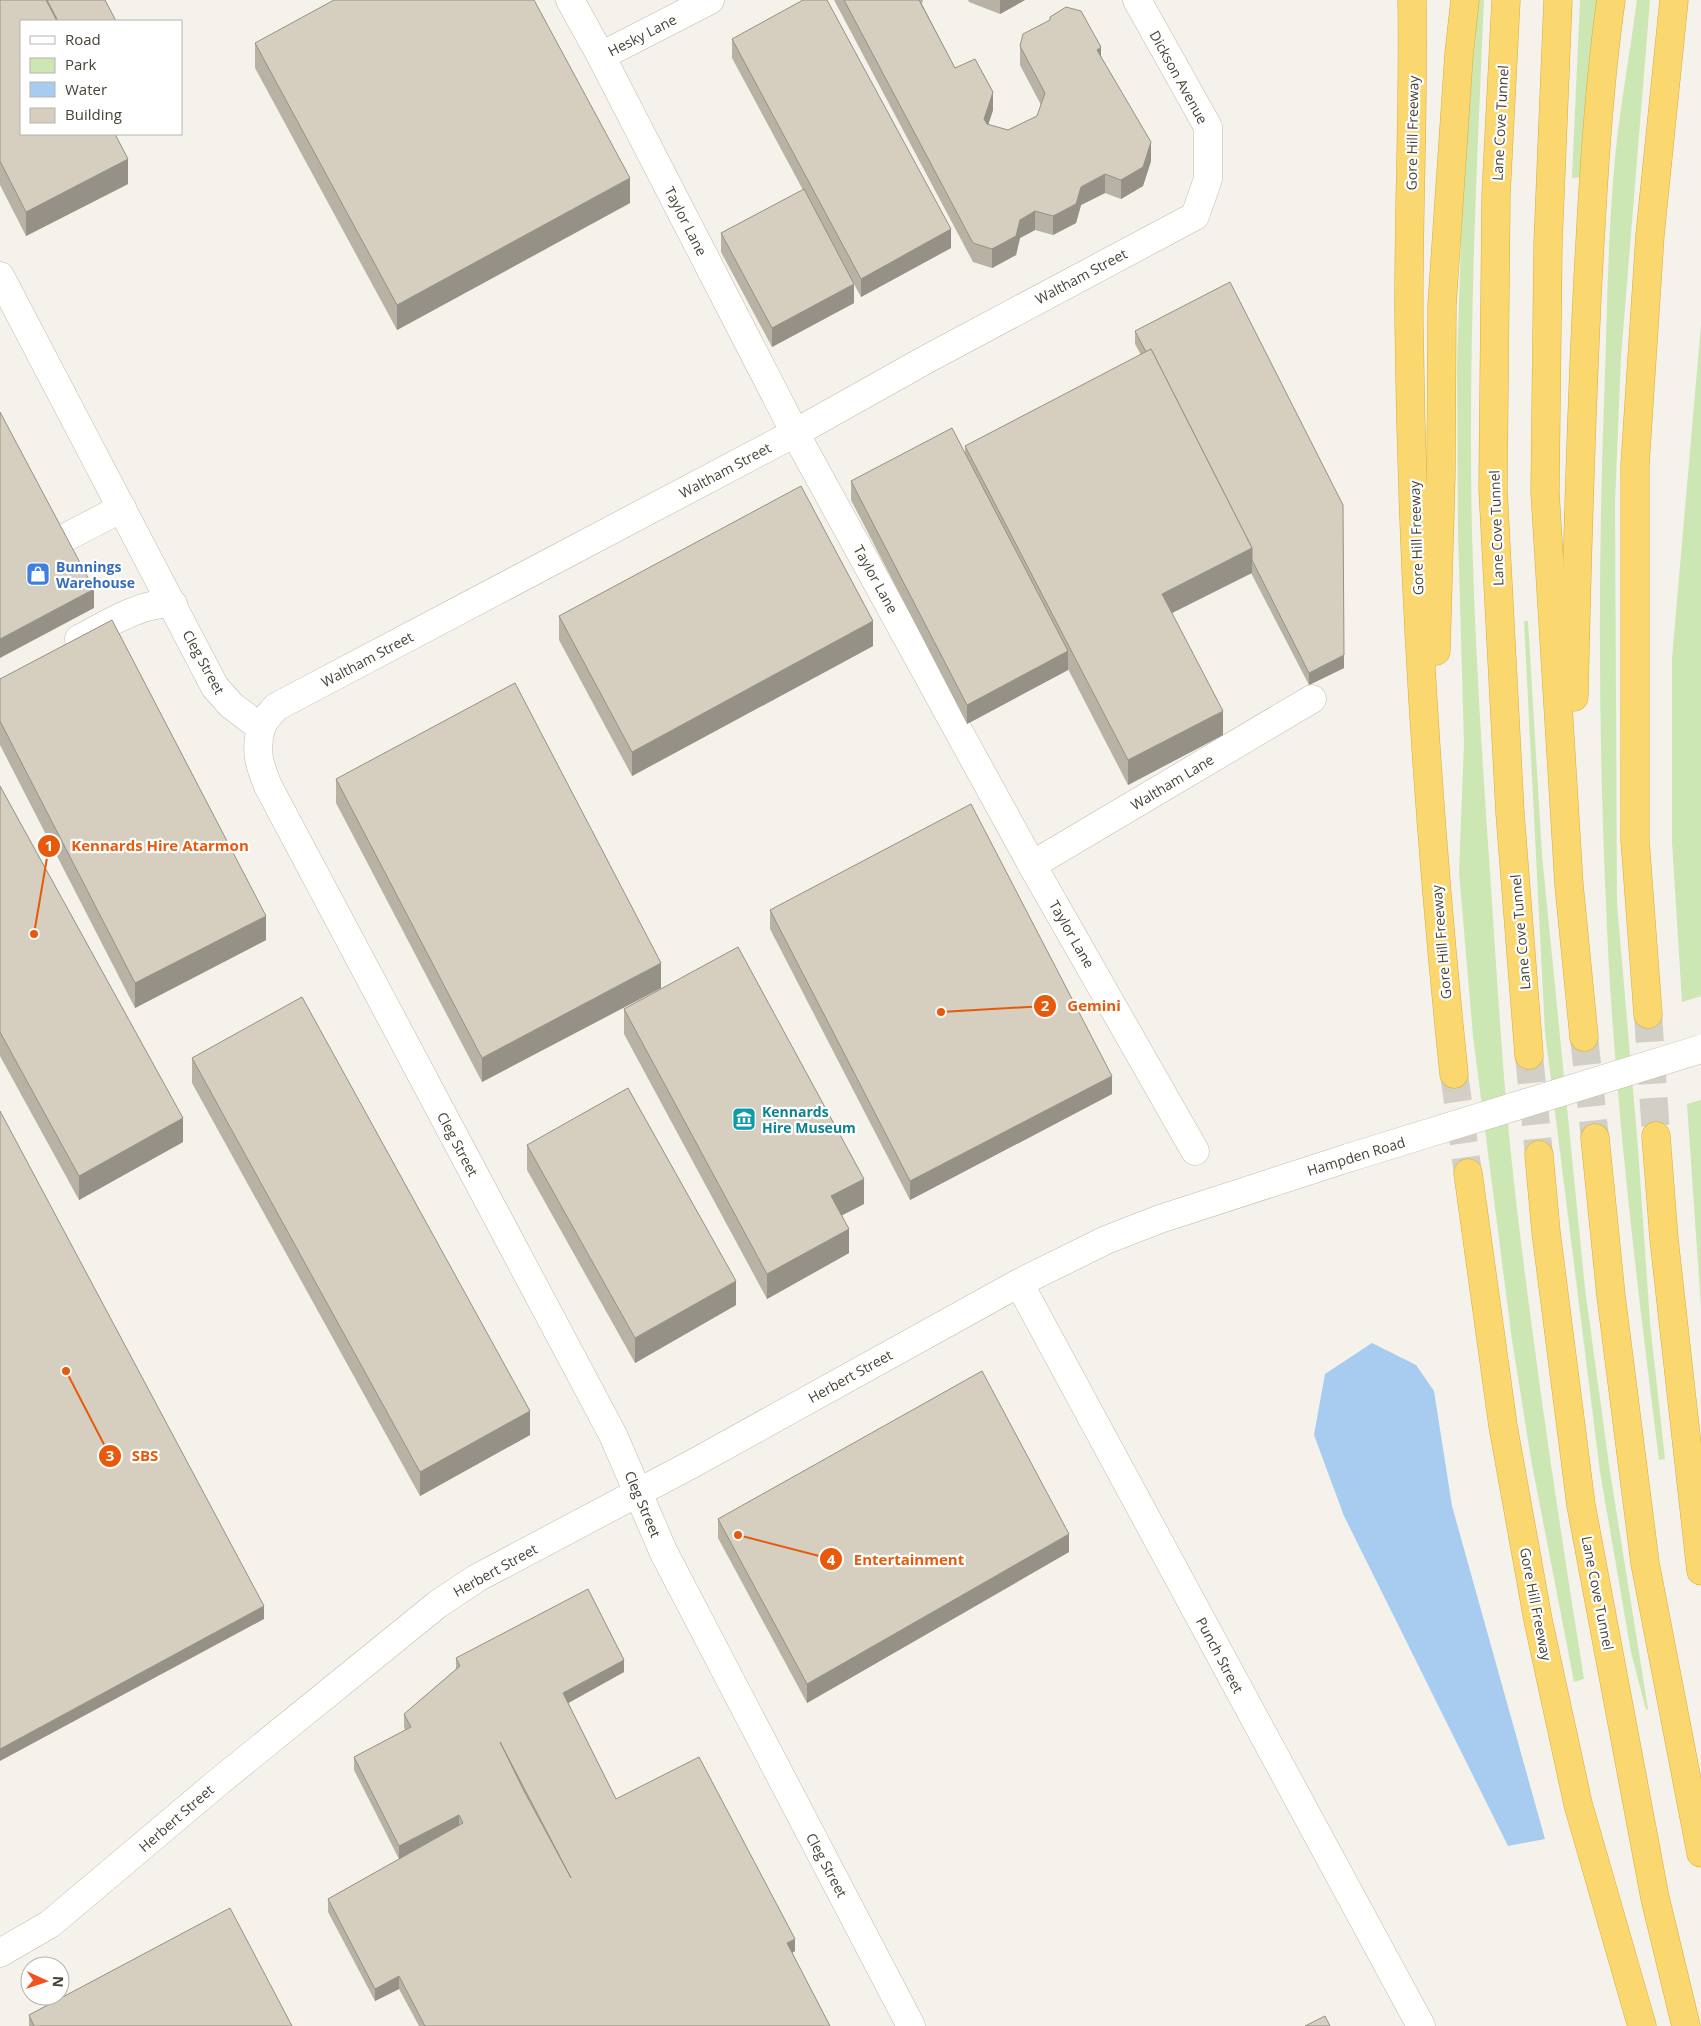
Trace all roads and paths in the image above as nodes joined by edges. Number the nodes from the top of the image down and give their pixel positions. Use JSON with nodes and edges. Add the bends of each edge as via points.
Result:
{"nodes":[{"id":1,"x":570,"y":0,"type":"edge"},
{"id":2,"x":710,"y":0,"type":"edge"},
{"id":3,"x":1137,"y":0,"type":"edge"},
{"id":4,"x":1412,"y":0,"type":"edge"},
{"id":5,"x":1465,"y":0,"type":"edge"},
{"id":6,"x":1506,"y":0,"type":"edge"},
{"id":7,"x":1558,"y":0,"type":"edge"},
{"id":8,"x":1611,"y":0,"type":"edge"},
{"id":9,"x":1674,"y":0,"type":"edge"},
{"id":10,"x":601,"y":56,"type":"junction"},
{"id":11,"x":1195,"y":216,"type":"joint"},
{"id":12,"x":0,"y":276,"type":"edge"},
{"id":13,"x":795,"y":433,"type":"junction"},
{"id":14,"x":122,"y":508,"type":"junction"},
{"id":15,"x":59,"y":541,"type":"edge"},
{"id":16,"x":173,"y":604,"type":"junction"},
{"id":17,"x":61,"y":648,"type":"edge"},
{"id":18,"x":1312,"y":699,"type":"dead end"},
{"id":19,"x":261,"y":728,"type":"junction"},
{"id":20,"x":1430,"y":815,"type":"junction"},
{"id":21,"x":1032,"y":865,"type":"junction"},
{"id":22,"x":1569,"y":884,"type":"junction"},
{"id":23,"x":1648,"y":1014,"type":"tunnel mouth"},
{"id":24,"x":1584,"y":1037,"type":"tunnel mouth"},
{"id":25,"x":1701,"y":1049,"type":"edge"},
{"id":26,"x":1529,"y":1055,"type":"tunnel mouth"},
{"id":27,"x":1454,"y":1074,"type":"tunnel mouth"},
{"id":28,"x":1656,"y":1136,"type":"tunnel mouth"},
{"id":29,"x":1594,"y":1138,"type":"tunnel mouth"},
{"id":30,"x":1196,"y":1151,"type":"dead end"},
{"id":31,"x":1539,"y":1155,"type":"tunnel mouth"},
{"id":32,"x":1468,"y":1173,"type":"tunnel mouth"},
{"id":33,"x":1019,"y":1283,"type":"junction"},
{"id":34,"x":639,"y":1492,"type":"junction"},
{"id":35,"x":1701,"y":1571,"type":"edge"},
{"id":36,"x":1701,"y":1853,"type":"edge"},
{"id":37,"x":0,"y":1953,"type":"edge"},
{"id":38,"x":911,"y":2026,"type":"edge"},
{"id":39,"x":1421,"y":2026,"type":"edge"},
{"id":40,"x":1642,"y":2026,"type":"edge"},
{"id":41,"x":1686,"y":2026,"type":"edge"}],
"edges":[{"from":1,"to":10,"type":"street","name":"Taylor Lane"},
{"from":2,"to":10,"type":"street","name":"Hesky Lane"},
{"from":3,"to":11,"type":"street","name":"Dickson Avenue","via":[[1208,128],[1208,180]]},
{"from":4,"to":20,"type":"highway","name":"Gore Hill Freeway","via":[[1409,324],[1416,576]]},
{"from":5,"to":20,"type":"highway","via":[[1442,305],[1440,560]]},
{"from":6,"to":26,"type":"highway","name":"Lane Cove Tunnel","via":[[1496,195],[1493,489],[1510,813]]},
{"from":7,"to":22,"type":"highway","via":[[1548,244],[1545,492]]},
{"from":8,"to":22,"type":"highway","via":[[1597,134],[1586,316]]},
{"from":9,"to":23,"type":"highway","via":[[1650,235],[1636,465],[1635,840]]},
{"from":10,"to":13,"type":"street","name":"Taylor Lane"},
{"from":11,"to":13,"type":"street","name":"Waltham Street"},
{"from":12,"to":14,"type":"street","name":"Cleg Street"},
{"from":13,"to":19,"type":"street","name":"Waltham Street","via":[[276,708]]},
{"from":13,"to":21,"type":"street","name":"Taylor Lane"},
{"from":14,"to":15,"type":"street"},
{"from":14,"to":16,"type":"street","name":"Cleg Street"},
{"from":16,"to":17,"type":"street","via":[[144,608]]},
{"from":16,"to":19,"type":"street","name":"Cleg Street","via":[[215,687],[231,705]]},
{"from":18,"to":21,"type":"street","name":"Waltham Lane"},
{"from":19,"to":34,"type":"street","name":"Cleg Street","via":[[257,743],[259,764],[268,786],[613,1435]]},
{"from":20,"to":27,"type":"highway","name":"Gore Hill Freeway"},
{"from":21,"to":30,"type":"street","name":"Taylor Lane"},
{"from":22,"to":24,"type":"highway"},
{"from":25,"to":33,"type":"street","name":"Hampden Road","bridge":true,"via":[[1160,1219],[1106,1240]]},
{"from":28,"to":35,"type":"highway","via":[[1664,1239]]},
{"from":29,"to":36,"type":"highway","via":[[1645,1563]]},
{"from":31,"to":41,"type":"highway","name":"Lane Cove Tunnel","via":[[1581,1505],[1655,1898]]},
{"from":32,"to":40,"type":"highway","name":"Gore Hill Freeway","via":[[1503,1426],[1538,1620],[1578,1804]]},
{"from":33,"to":34,"type":"street","name":"Herbert Street"},
{"from":33,"to":39,"type":"street","name":"Punch Street"},
{"from":34,"to":37,"type":"street","name":"Herbert Street","via":[[477,1578],[438,1604],[50,1924]]},
{"from":34,"to":38,"type":"street","name":"Cleg Street","via":[[664,1553]]}]}
